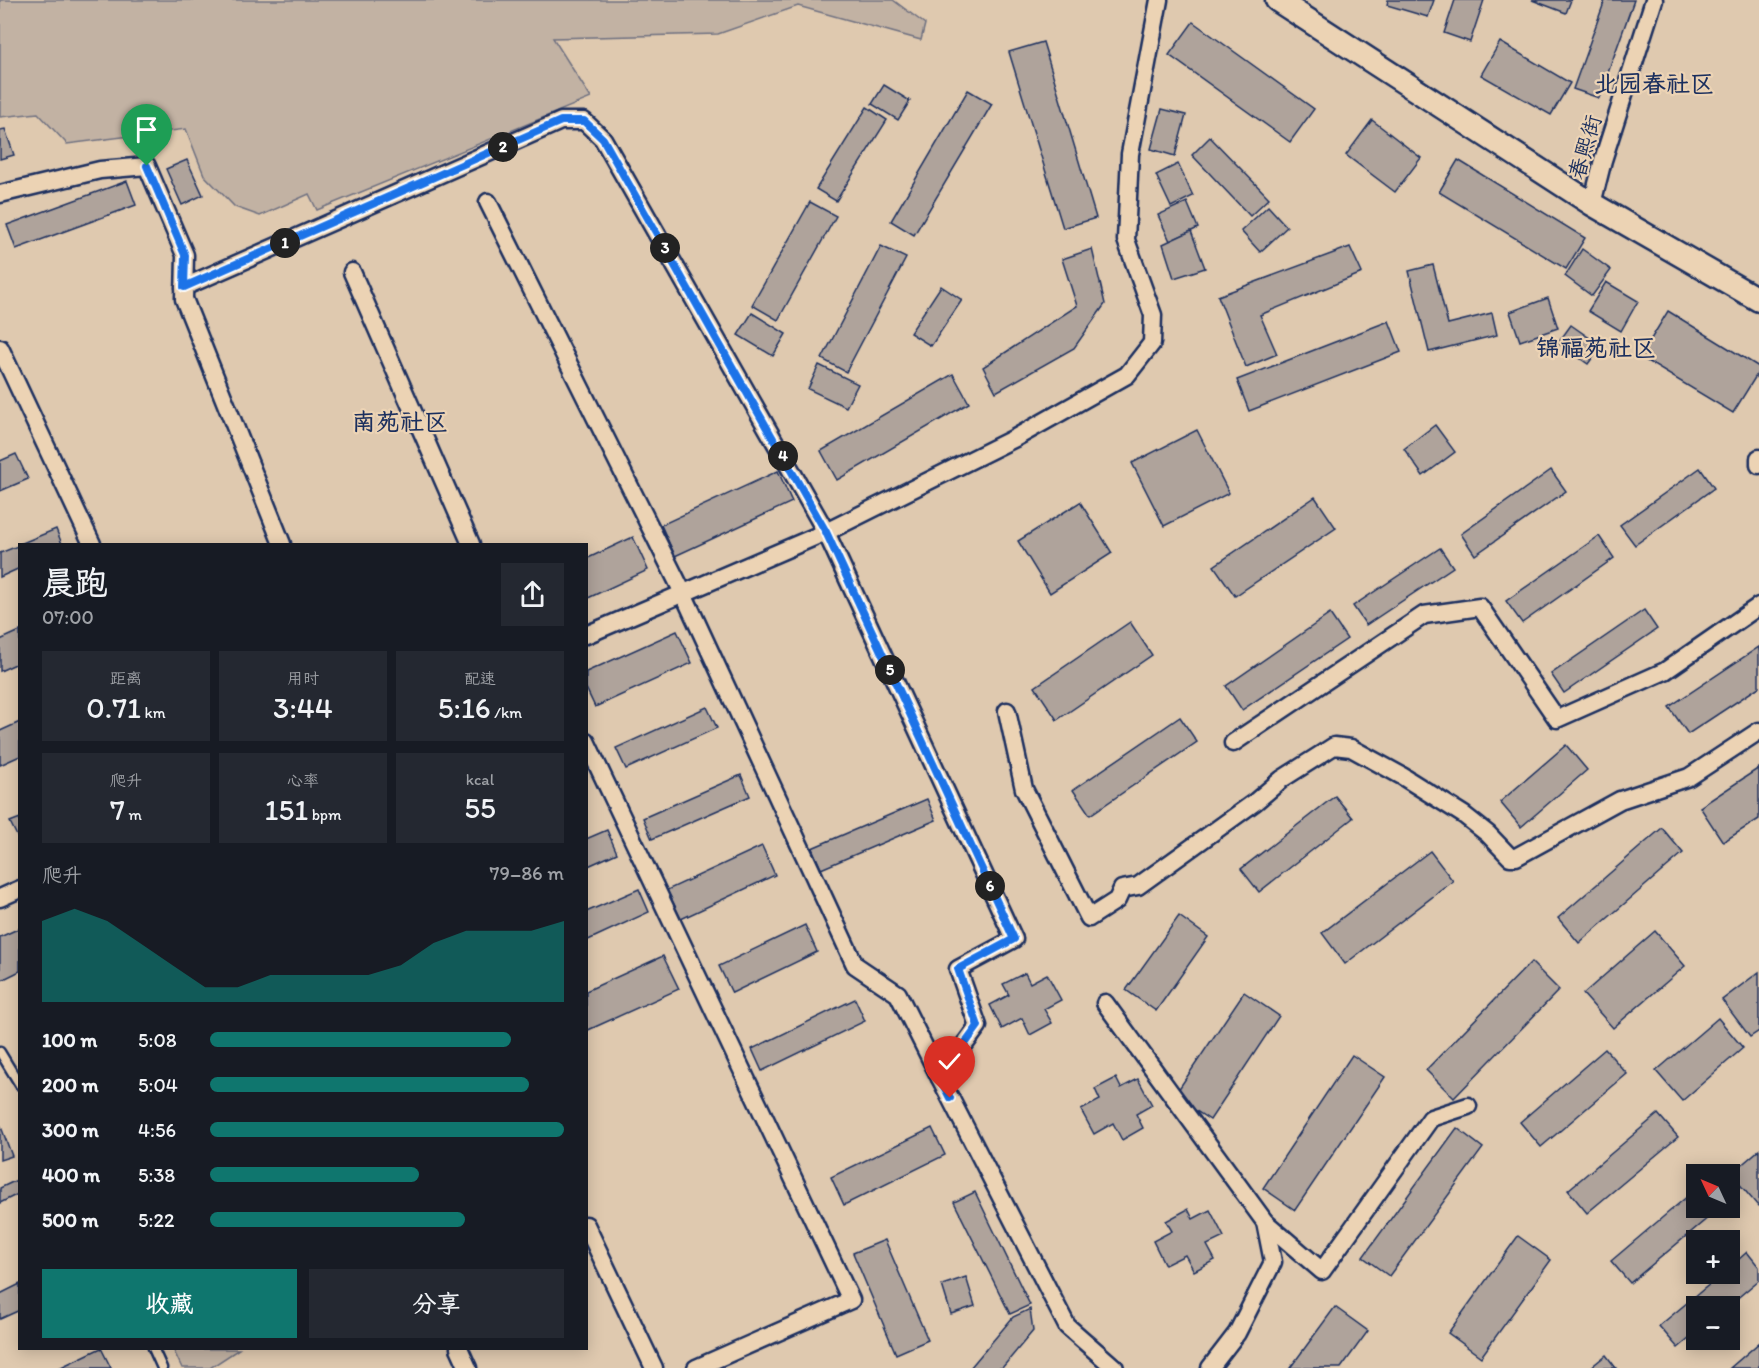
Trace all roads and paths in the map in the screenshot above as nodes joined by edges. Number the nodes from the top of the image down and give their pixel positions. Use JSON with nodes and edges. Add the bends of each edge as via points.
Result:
{"nodes":[{"id":1,"x":1159,"y":0,"type":"edge"},
{"id":2,"x":1277,"y":0,"type":"edge"},
{"id":3,"x":1654,"y":0,"type":"edge"},
{"id":4,"x":0,"y":195,"type":"edge"},
{"id":5,"x":488,"y":202,"type":"dead end"},
{"id":6,"x":1592,"y":204,"type":"junction"},
{"id":7,"x":351,"y":272,"type":"dead end"},
{"id":8,"x":184,"y":287,"type":"junction"},
{"id":9,"x":1759,"y":300,"type":"edge"},
{"id":10,"x":0,"y":348,"type":"edge"},
{"id":11,"x":1759,"y":458,"type":"edge"},
{"id":12,"x":1759,"y":465,"type":"edge"},
{"id":13,"x":826,"y":532,"type":"junction"},
{"id":14,"x":92,"y":543,"type":"edge"},
{"id":15,"x":282,"y":543,"type":"edge"},
{"id":16,"x":471,"y":543,"type":"edge"},
{"id":17,"x":682,"y":593,"type":"junction"},
{"id":18,"x":1759,"y":606,"type":"edge"},
{"id":19,"x":588,"y":634,"type":"edge"},
{"id":20,"x":1007,"y":711,"type":"dead end"},
{"id":21,"x":1759,"y":731,"type":"edge"},
{"id":22,"x":1233,"y":743,"type":"dead end"},
{"id":23,"x":588,"y":745,"type":"edge"},
{"id":24,"x":18,"y":890,"type":"edge"},
{"id":25,"x":0,"y":898,"type":"edge"},
{"id":26,"x":1105,"y":1003,"type":"dead end"},
{"id":27,"x":0,"y":1052,"type":"edge"},
{"id":28,"x":940,"y":1078,"type":"junction"},
{"id":29,"x":18,"y":1082,"type":"edge"},
{"id":30,"x":1468,"y":1106,"type":"dead end"},
{"id":31,"x":1265,"y":1222,"type":"junction"},
{"id":32,"x":588,"y":1229,"type":"edge"},
{"id":33,"x":154,"y":1350,"type":"edge"},
{"id":34,"x":460,"y":1350,"type":"edge"},
{"id":35,"x":162,"y":1368,"type":"edge"},
{"id":36,"x":468,"y":1368,"type":"edge"},
{"id":37,"x":654,"y":1368,"type":"edge"},
{"id":38,"x":696,"y":1368,"type":"edge"},
{"id":39,"x":1115,"y":1368,"type":"edge"},
{"id":40,"x":1210,"y":1368,"type":"edge"}],
"edges":[{"from":1,"to":13,"type":"street","via":[[1130,154],[1126,240],[1153,315],[1152,343],[1127,375],[1016,438]]},
{"from":2,"to":6,"type":"street"},
{"from":3,"to":6,"type":"street","name":"春熙街"},
{"from":4,"to":8,"type":"street","via":[[100,170],[147,166],[185,255]]},
{"from":5,"to":17,"type":"street"},
{"from":6,"to":9,"type":"street"},
{"from":7,"to":16,"type":"street"},
{"from":8,"to":13,"type":"street","via":[[561,121],[584,121],[603,139]]},
{"from":8,"to":15,"type":"street","via":[[184,299]]},
{"from":10,"to":14,"type":"street"},
{"from":11,"to":12,"type":"street"},
{"from":13,"to":17,"type":"street"},
{"from":13,"to":28,"type":"street","via":[[1014,939],[958,969],[978,1026]]},
{"from":17,"to":19,"type":"street"},
{"from":17,"to":28,"type":"street","via":[[855,965],[898,994]]},
{"from":18,"to":22,"type":"street","via":[[1665,671],[1557,719],[1480,608],[1424,615]]},
{"from":20,"to":21,"type":"street","via":[[1024,789],[1089,918],[1117,900],[1122,890],[1138,886],[1282,779],[1334,746],[1351,748],[1402,776],[1464,815],[1510,857],[1516,857],[1620,800],[1689,777]]},
{"from":23,"to":38,"type":"street","via":[[851,1300]]},
{"from":24,"to":25,"type":"street"},
{"from":26,"to":31,"type":"street"},
{"from":27,"to":29,"type":"lane"},
{"from":28,"to":39,"type":"street","via":[[1067,1326]]},
{"from":30,"to":31,"type":"street","via":[[1431,1118],[1322,1271]]},
{"from":31,"to":40,"type":"street","via":[[1273,1262],[1237,1333]]},
{"from":32,"to":37,"type":"street"},
{"from":33,"to":35,"type":"lane"},
{"from":34,"to":36,"type":"street"}]}
